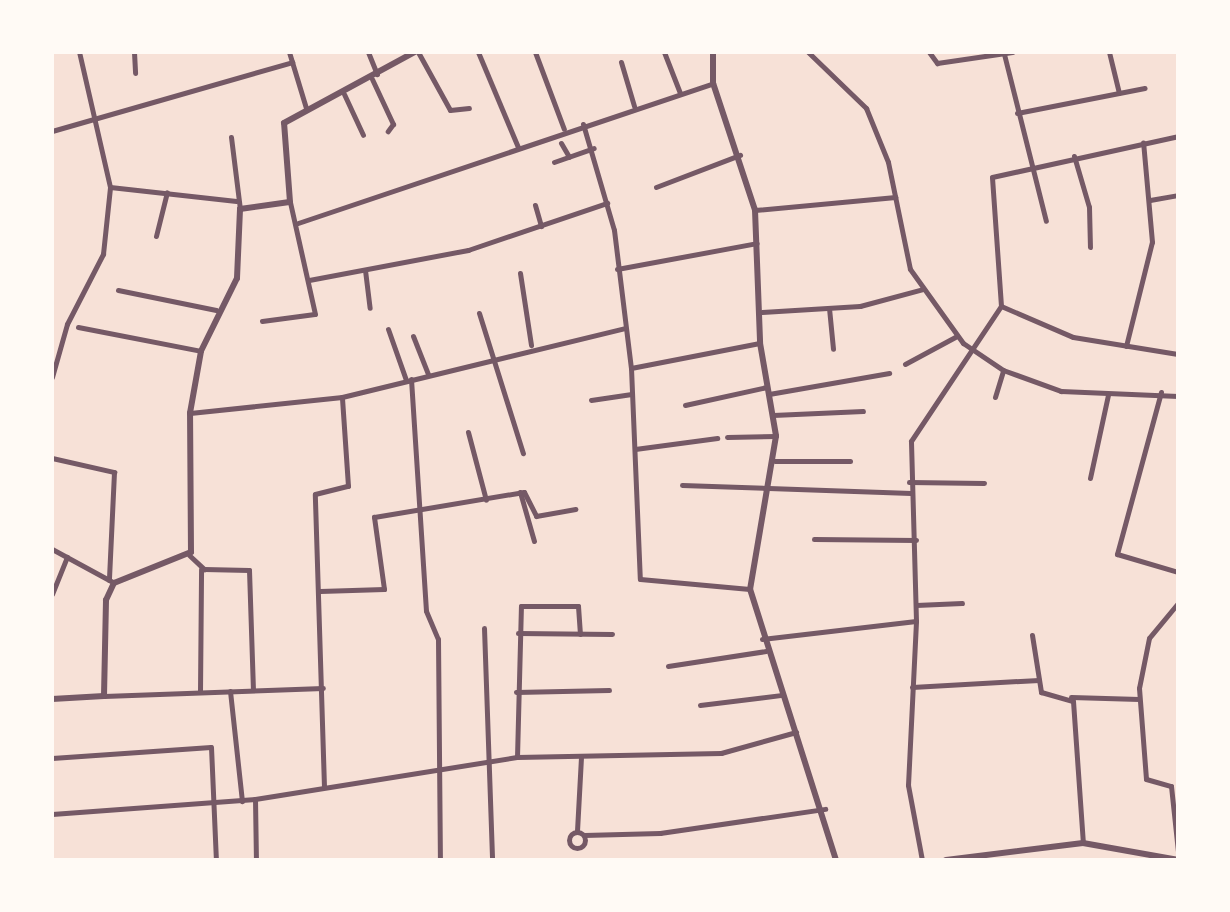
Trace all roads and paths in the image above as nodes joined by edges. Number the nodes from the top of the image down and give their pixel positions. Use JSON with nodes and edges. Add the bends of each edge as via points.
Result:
{"nodes":[{"id":1,"x":79,"y":52,"type":"edge"},
{"id":2,"x":134,"y":52,"type":"edge"},
{"id":3,"x":289,"y":52,"type":"edge"},
{"id":4,"x":368,"y":52,"type":"edge"},
{"id":5,"x":416,"y":52,"type":"edge"},
{"id":6,"x":478,"y":52,"type":"edge"},
{"id":7,"x":535,"y":52,"type":"edge"},
{"id":8,"x":664,"y":52,"type":"edge"},
{"id":9,"x":713,"y":52,"type":"edge"},
{"id":10,"x":808,"y":52,"type":"edge"},
{"id":11,"x":929,"y":52,"type":"edge"},
{"id":12,"x":1012,"y":52,"type":"edge"},
{"id":13,"x":1109,"y":52,"type":"edge"},
{"id":14,"x":1004,"y":54,"type":"edge"},
{"id":15,"x":292,"y":62,"type":"junction"},
{"id":16,"x":621,"y":62,"type":"dead end"},
{"id":17,"x":135,"y":73,"type":"dead end"},
{"id":18,"x":375,"y":77,"type":"junction"},
{"id":19,"x":713,"y":83,"type":"junction"},
{"id":20,"x":1145,"y":88,"type":"dead end"},
{"id":21,"x":680,"y":93,"type":"junction"},
{"id":22,"x":1119,"y":93,"type":"junction"},
{"id":23,"x":344,"y":94,"type":"junction"},
{"id":24,"x":634,"y":106,"type":"junction"},
{"id":25,"x":306,"y":108,"type":"junction"},
{"id":26,"x":469,"y":108,"type":"dead end"},
{"id":27,"x":1017,"y":113,"type":"junction"},
{"id":28,"x":98,"y":122,"type":"junction"},
{"id":29,"x":583,"y":124,"type":"junction"},
{"id":30,"x":564,"y":129,"type":"junction"},
{"id":31,"x":52,"y":131,"type":"edge"},
{"id":32,"x":388,"y":131,"type":"dead end"},
{"id":33,"x":363,"y":135,"type":"dead end"},
{"id":34,"x":1178,"y":136,"type":"edge"},
{"id":35,"x":231,"y":137,"type":"dead end"},
{"id":36,"x":1143,"y":142,"type":"junction"},
{"id":37,"x":561,"y":143,"type":"dead end"},
{"id":38,"x":518,"y":147,"type":"junction"},
{"id":39,"x":594,"y":148,"type":"junction"},
{"id":40,"x":740,"y":155,"type":"junction"},
{"id":41,"x":1074,"y":156,"type":"junction"},
{"id":42,"x":569,"y":157,"type":"junction"},
{"id":43,"x":554,"y":162,"type":"dead end"},
{"id":44,"x":1028,"y":166,"type":"junction"},
{"id":45,"x":110,"y":187,"type":"junction"},
{"id":46,"x":656,"y":187,"type":"dead end"},
{"id":47,"x":167,"y":192,"type":"junction"},
{"id":48,"x":1178,"y":195,"type":"edge"},
{"id":49,"x":895,"y":197,"type":"junction"},
{"id":50,"x":1150,"y":200,"type":"junction"},
{"id":51,"x":236,"y":201,"type":"junction"},
{"id":52,"x":290,"y":202,"type":"junction"},
{"id":53,"x":607,"y":203,"type":"junction"},
{"id":54,"x":535,"y":205,"type":"dead end"},
{"id":55,"x":240,"y":209,"type":"junction"},
{"id":56,"x":755,"y":210,"type":"junction"},
{"id":57,"x":1046,"y":221,"type":"dead end"},
{"id":58,"x":298,"y":223,"type":"junction"},
{"id":59,"x":541,"y":226,"type":"junction"},
{"id":60,"x":156,"y":236,"type":"dead end"},
{"id":61,"x":758,"y":243,"type":"junction"},
{"id":62,"x":1090,"y":247,"type":"dead end"},
{"id":63,"x":617,"y":269,"type":"junction"},
{"id":64,"x":365,"y":270,"type":"junction"},
{"id":65,"x":520,"y":273,"type":"dead end"},
{"id":66,"x":309,"y":280,"type":"junction"},
{"id":67,"x":923,"y":289,"type":"junction"},
{"id":68,"x":118,"y":290,"type":"dead end"},
{"id":69,"x":1001,"y":306,"type":"junction"},
{"id":70,"x":370,"y":308,"type":"dead end"},
{"id":71,"x":829,"y":308,"type":"junction"},
{"id":72,"x":216,"y":310,"type":"junction"},
{"id":73,"x":762,"y":312,"type":"junction"},
{"id":74,"x":479,"y":313,"type":"dead end"},
{"id":75,"x":262,"y":321,"type":"dead end"},
{"id":76,"x":78,"y":327,"type":"dead end"},
{"id":77,"x":624,"y":328,"type":"junction"},
{"id":78,"x":388,"y":329,"type":"dead end"},
{"id":79,"x":413,"y":336,"type":"dead end"},
{"id":80,"x":957,"y":336,"type":"junction"},
{"id":81,"x":760,"y":343,"type":"junction"},
{"id":82,"x":531,"y":345,"type":"junction"},
{"id":83,"x":1126,"y":346,"type":"junction"},
{"id":84,"x":833,"y":349,"type":"dead end"},
{"id":85,"x":201,"y":351,"type":"junction"},
{"id":86,"x":973,"y":351,"type":"junction"},
{"id":87,"x":1178,"y":354,"type":"edge"},
{"id":88,"x":489,"y":356,"type":"junction"},
{"id":89,"x":905,"y":364,"type":"dead end"},
{"id":90,"x":631,"y":368,"type":"junction"},
{"id":91,"x":1003,"y":370,"type":"junction"},
{"id":92,"x":889,"y":373,"type":"dead end"},
{"id":93,"x":428,"y":374,"type":"junction"},
{"id":94,"x":52,"y":377,"type":"edge"},
{"id":95,"x":409,"y":380,"type":"junction"},
{"id":96,"x":768,"y":390,"type":"junction"},
{"id":97,"x":1161,"y":392,"type":"junction"},
{"id":98,"x":632,"y":394,"type":"junction"},
{"id":99,"x":1108,"y":395,"type":"junction"},
{"id":100,"x":1178,"y":396,"type":"edge"},
{"id":101,"x":342,"y":397,"type":"junction"},
{"id":102,"x":995,"y":397,"type":"dead end"},
{"id":103,"x":591,"y":400,"type":"dead end"},
{"id":104,"x":685,"y":405,"type":"dead end"},
{"id":105,"x":863,"y":411,"type":"dead end"},
{"id":106,"x":190,"y":413,"type":"junction"},
{"id":107,"x":773,"y":415,"type":"junction"},
{"id":108,"x":468,"y":432,"type":"dead end"},
{"id":109,"x":776,"y":436,"type":"junction"},
{"id":110,"x":727,"y":437,"type":"dead end"},
{"id":111,"x":717,"y":438,"type":"dead end"},
{"id":112,"x":635,"y":449,"type":"junction"},
{"id":113,"x":523,"y":453,"type":"dead end"},
{"id":114,"x":52,"y":458,"type":"edge"},
{"id":115,"x":775,"y":461,"type":"junction"},
{"id":116,"x":850,"y":461,"type":"dead end"},
{"id":117,"x":1090,"y":478,"type":"dead end"},
{"id":118,"x":909,"y":482,"type":"junction"},
{"id":119,"x":984,"y":483,"type":"dead end"},
{"id":120,"x":682,"y":485,"type":"dead end"},
{"id":121,"x":768,"y":489,"type":"junction"},
{"id":122,"x":520,"y":492,"type":"junction"},
{"id":123,"x":911,"y":493,"type":"junction"},
{"id":124,"x":486,"y":500,"type":"junction"},
{"id":125,"x":575,"y":509,"type":"dead end"},
{"id":126,"x":417,"y":513,"type":"junction"},
{"id":127,"x":814,"y":539,"type":"dead end"},
{"id":128,"x":916,"y":540,"type":"junction"},
{"id":129,"x":534,"y":541,"type":"dead end"},
{"id":130,"x":52,"y":549,"type":"edge"},
{"id":131,"x":189,"y":555,"type":"junction"},
{"id":132,"x":67,"y":557,"type":"junction"},
{"id":133,"x":201,"y":569,"type":"junction"},
{"id":134,"x":1178,"y":572,"type":"edge"},
{"id":135,"x":112,"y":581,"type":"junction"},
{"id":136,"x":750,"y":589,"type":"junction"},
{"id":137,"x":320,"y":591,"type":"junction"},
{"id":138,"x":52,"y":594,"type":"edge"},
{"id":139,"x":962,"y":603,"type":"dead end"},
{"id":140,"x":1178,"y":603,"type":"edge"},
{"id":141,"x":916,"y":605,"type":"junction"},
{"id":142,"x":916,"y":621,"type":"junction"},
{"id":143,"x":484,"y":628,"type":"dead end"},
{"id":144,"x":518,"y":633,"type":"junction"},
{"id":145,"x":580,"y":634,"type":"junction"},
{"id":146,"x":612,"y":634,"type":"dead end"},
{"id":147,"x":1032,"y":635,"type":"dead end"},
{"id":148,"x":762,"y":639,"type":"junction"},
{"id":149,"x":766,"y":651,"type":"junction"},
{"id":150,"x":668,"y":666,"type":"dead end"},
{"id":151,"x":1039,"y":680,"type":"junction"},
{"id":152,"x":912,"y":687,"type":"junction"},
{"id":153,"x":323,"y":688,"type":"junction"},
{"id":154,"x":253,"y":690,"type":"junction"},
{"id":155,"x":609,"y":690,"type":"dead end"},
{"id":156,"x":230,"y":691,"type":"junction"},
{"id":157,"x":200,"y":692,"type":"junction"},
{"id":158,"x":516,"y":692,"type":"junction"},
{"id":159,"x":782,"y":695,"type":"junction"},
{"id":160,"x":104,"y":696,"type":"junction"},
{"id":161,"x":1071,"y":697,"type":"junction"},
{"id":162,"x":52,"y":699,"type":"edge"},
{"id":163,"x":1139,"y":699,"type":"junction"},
{"id":164,"x":700,"y":705,"type":"dead end"},
{"id":165,"x":797,"y":732,"type":"junction"},
{"id":166,"x":517,"y":757,"type":"junction"},
{"id":167,"x":52,"y":758,"type":"edge"},
{"id":168,"x":581,"y":758,"type":"junction"},
{"id":169,"x":486,"y":761,"type":"junction"},
{"id":170,"x":437,"y":769,"type":"junction"},
{"id":171,"x":324,"y":787,"type":"junction"},
{"id":172,"x":255,"y":799,"type":"junction"},
{"id":173,"x":242,"y":801,"type":"junction"},
{"id":174,"x":216,"y":804,"type":"junction"},
{"id":175,"x":825,"y":809,"type":"junction"},
{"id":176,"x":52,"y":814,"type":"edge"},
{"id":177,"x":1083,"y":843,"type":"junction"},
{"id":178,"x":1178,"y":851,"type":"edge"},
{"id":179,"x":216,"y":860,"type":"edge"},
{"id":180,"x":256,"y":860,"type":"edge"},
{"id":181,"x":440,"y":860,"type":"edge"},
{"id":182,"x":492,"y":860,"type":"edge"},
{"id":183,"x":836,"y":860,"type":"edge"},
{"id":184,"x":922,"y":860,"type":"edge"},
{"id":185,"x":946,"y":860,"type":"edge"},
{"id":186,"x":1175,"y":860,"type":"edge"}],
"edges":[{"from":1,"to":28,"type":"street"},
{"from":2,"to":17,"type":"street"},
{"from":3,"to":15,"type":"street"},
{"from":4,"to":18,"type":"street"},
{"from":5,"to":18,"type":"street"},
{"from":5,"to":26,"type":"street","via":[[450,110]]},
{"from":6,"to":38,"type":"street"},
{"from":7,"to":30,"type":"street"},
{"from":8,"to":21,"type":"street"},
{"from":9,"to":19,"type":"street"},
{"from":10,"to":49,"type":"street","via":[[866,108]]},
{"from":11,"to":14,"type":"street","via":[[940,63]]},
{"from":12,"to":14,"type":"street"},
{"from":13,"to":22,"type":"street"},
{"from":14,"to":27,"type":"street"},
{"from":15,"to":25,"type":"street"},
{"from":15,"to":28,"type":"street"},
{"from":16,"to":24,"type":"street"},
{"from":18,"to":23,"type":"street"},
{"from":18,"to":32,"type":"street","via":[[393,124]]},
{"from":19,"to":21,"type":"street"},
{"from":19,"to":40,"type":"street"},
{"from":20,"to":22,"type":"street"},
{"from":21,"to":24,"type":"street"},
{"from":22,"to":27,"type":"street"},
{"from":23,"to":25,"type":"street"},
{"from":23,"to":33,"type":"street"},
{"from":24,"to":29,"type":"street"},
{"from":25,"to":52,"type":"street","via":[[284,123]]},
{"from":27,"to":44,"type":"street"},
{"from":28,"to":31,"type":"street"},
{"from":28,"to":45,"type":"street"},
{"from":29,"to":30,"type":"street"},
{"from":29,"to":39,"type":"street"},
{"from":30,"to":38,"type":"street"},
{"from":34,"to":36,"type":"street"},
{"from":35,"to":51,"type":"street"},
{"from":36,"to":41,"type":"street"},
{"from":36,"to":50,"type":"street"},
{"from":37,"to":42,"type":"street"},
{"from":38,"to":58,"type":"street"},
{"from":39,"to":42,"type":"street"},
{"from":39,"to":53,"type":"street"},
{"from":40,"to":46,"type":"street"},
{"from":40,"to":56,"type":"street"},
{"from":41,"to":44,"type":"street"},
{"from":41,"to":62,"type":"street","via":[[1089,207]]},
{"from":42,"to":43,"type":"street"},
{"from":44,"to":57,"type":"street"},
{"from":44,"to":69,"type":"street","via":[[992,177]]},
{"from":45,"to":47,"type":"street"},
{"from":45,"to":94,"type":"street","via":[[103,254],[67,324]]},
{"from":47,"to":51,"type":"street"},
{"from":47,"to":60,"type":"street"},
{"from":48,"to":50,"type":"street"},
{"from":49,"to":56,"type":"street"},
{"from":49,"to":67,"type":"street","via":[[902,248]]},
{"from":50,"to":83,"type":"street","via":[[1152,242]]},
{"from":51,"to":55,"type":"street"},
{"from":52,"to":55,"type":"street"},
{"from":52,"to":58,"type":"street"},
{"from":53,"to":59,"type":"street"},
{"from":53,"to":63,"type":"street"},
{"from":54,"to":59,"type":"street"},
{"from":55,"to":72,"type":"street","via":[[237,278]]},
{"from":56,"to":61,"type":"street"},
{"from":58,"to":66,"type":"street"},
{"from":59,"to":64,"type":"street"},
{"from":61,"to":63,"type":"street"},
{"from":61,"to":73,"type":"street"},
{"from":63,"to":77,"type":"street"},
{"from":64,"to":66,"type":"street"},
{"from":64,"to":70,"type":"street"},
{"from":65,"to":82,"type":"street"},
{"from":66,"to":75,"type":"street","via":[[313,317]]},
{"from":67,"to":71,"type":"street"},
{"from":67,"to":80,"type":"street"},
{"from":68,"to":72,"type":"street"},
{"from":69,"to":83,"type":"street","via":[[1045,327]]},
{"from":69,"to":86,"type":"street"},
{"from":71,"to":73,"type":"street"},
{"from":71,"to":84,"type":"street"},
{"from":72,"to":85,"type":"street"},
{"from":73,"to":81,"type":"street"},
{"from":74,"to":88,"type":"street"},
{"from":76,"to":85,"type":"street"},
{"from":77,"to":82,"type":"street"},
{"from":77,"to":90,"type":"street"},
{"from":78,"to":95,"type":"street"},
{"from":79,"to":93,"type":"street"},
{"from":80,"to":86,"type":"street"},
{"from":80,"to":89,"type":"street"},
{"from":81,"to":90,"type":"street"},
{"from":81,"to":96,"type":"street"},
{"from":82,"to":88,"type":"street"},
{"from":83,"to":87,"type":"street"},
{"from":85,"to":106,"type":"street"},
{"from":86,"to":91,"type":"street"},
{"from":86,"to":118,"type":"street","via":[[915,432]]},
{"from":88,"to":93,"type":"street"},
{"from":88,"to":113,"type":"street"},
{"from":90,"to":98,"type":"street"},
{"from":91,"to":99,"type":"street","via":[[1061,391]]},
{"from":91,"to":102,"type":"street"},
{"from":92,"to":96,"type":"street"},
{"from":93,"to":95,"type":"street"},
{"from":95,"to":101,"type":"street"},
{"from":95,"to":126,"type":"street"},
{"from":96,"to":104,"type":"street"},
{"from":96,"to":107,"type":"street"},
{"from":97,"to":99,"type":"street"},
{"from":97,"to":100,"type":"street"},
{"from":97,"to":134,"type":"street","via":[[1117,554]]},
{"from":98,"to":103,"type":"street"},
{"from":98,"to":112,"type":"street"},
{"from":99,"to":117,"type":"street"},
{"from":101,"to":106,"type":"street"},
{"from":101,"to":137,"type":"street","via":[[348,486],[315,494]]},
{"from":105,"to":107,"type":"street"},
{"from":106,"to":131,"type":"street"},
{"from":107,"to":109,"type":"street"},
{"from":108,"to":124,"type":"street"},
{"from":109,"to":110,"type":"street"},
{"from":109,"to":115,"type":"street"},
{"from":111,"to":112,"type":"street"},
{"from":112,"to":136,"type":"street","via":[[642,583]]},
{"from":114,"to":135,"type":"street","via":[[114,472]]},
{"from":115,"to":116,"type":"street"},
{"from":115,"to":121,"type":"street"},
{"from":118,"to":119,"type":"street"},
{"from":118,"to":123,"type":"street"},
{"from":120,"to":121,"type":"street"},
{"from":121,"to":123,"type":"street"},
{"from":121,"to":136,"type":"street"},
{"from":122,"to":124,"type":"street"},
{"from":122,"to":125,"type":"street","via":[[536,516]]},
{"from":122,"to":129,"type":"street"},
{"from":123,"to":128,"type":"street"},
{"from":124,"to":126,"type":"street"},
{"from":126,"to":137,"type":"street","via":[[371,518],[384,589]]},
{"from":126,"to":170,"type":"street","via":[[426,611],[438,639]]},
{"from":127,"to":128,"type":"street"},
{"from":128,"to":141,"type":"street"},
{"from":130,"to":132,"type":"street"},
{"from":131,"to":133,"type":"street"},
{"from":131,"to":135,"type":"street"},
{"from":132,"to":135,"type":"street"},
{"from":132,"to":138,"type":"street"},
{"from":133,"to":154,"type":"street","via":[[249,570]]},
{"from":133,"to":157,"type":"street"},
{"from":135,"to":160,"type":"street","via":[[106,600]]},
{"from":136,"to":148,"type":"street"},
{"from":137,"to":153,"type":"street"},
{"from":139,"to":141,"type":"street"},
{"from":140,"to":163,"type":"street","via":[[1146,645]]},
{"from":141,"to":142,"type":"street"},
{"from":142,"to":148,"type":"street"},
{"from":142,"to":152,"type":"street"},
{"from":143,"to":169,"type":"street"},
{"from":144,"to":145,"type":"street"},
{"from":144,"to":145,"type":"street","via":[[521,606],[574,605]]},
{"from":144,"to":158,"type":"street"},
{"from":145,"to":146,"type":"street"},
{"from":147,"to":151,"type":"street"},
{"from":148,"to":149,"type":"street"},
{"from":149,"to":150,"type":"street"},
{"from":149,"to":159,"type":"street"},
{"from":151,"to":152,"type":"street"},
{"from":151,"to":161,"type":"street","via":[[1044,695]]},
{"from":152,"to":184,"type":"street","via":[[908,785]]},
{"from":153,"to":154,"type":"street"},
{"from":153,"to":171,"type":"street"},
{"from":154,"to":156,"type":"street"},
{"from":155,"to":158,"type":"street"},
{"from":156,"to":157,"type":"street"},
{"from":156,"to":173,"type":"street"},
{"from":157,"to":160,"type":"street"},
{"from":158,"to":166,"type":"street"},
{"from":159,"to":164,"type":"street"},
{"from":159,"to":165,"type":"street"},
{"from":160,"to":162,"type":"street"},
{"from":161,"to":163,"type":"street"},
{"from":161,"to":177,"type":"street"},
{"from":163,"to":178,"type":"street","via":[[1146,779],[1171,786]]},
{"from":165,"to":168,"type":"street","via":[[721,753]]},
{"from":165,"to":175,"type":"street"},
{"from":166,"to":168,"type":"street"},
{"from":166,"to":169,"type":"street"},
{"from":167,"to":174,"type":"street","via":[[211,747]]},
{"from":168,"to":175,"type":"street","via":[[581,833],[660,833]]},
{"from":169,"to":170,"type":"street"},
{"from":169,"to":182,"type":"street"},
{"from":170,"to":171,"type":"street"},
{"from":170,"to":181,"type":"street"},
{"from":171,"to":172,"type":"street"},
{"from":172,"to":173,"type":"street"},
{"from":172,"to":180,"type":"street"},
{"from":173,"to":174,"type":"street"},
{"from":174,"to":176,"type":"street"},
{"from":174,"to":179,"type":"street"},
{"from":175,"to":183,"type":"street"},
{"from":177,"to":185,"type":"street"},
{"from":177,"to":186,"type":"street"},
{"from":178,"to":186,"type":"street"}]}
